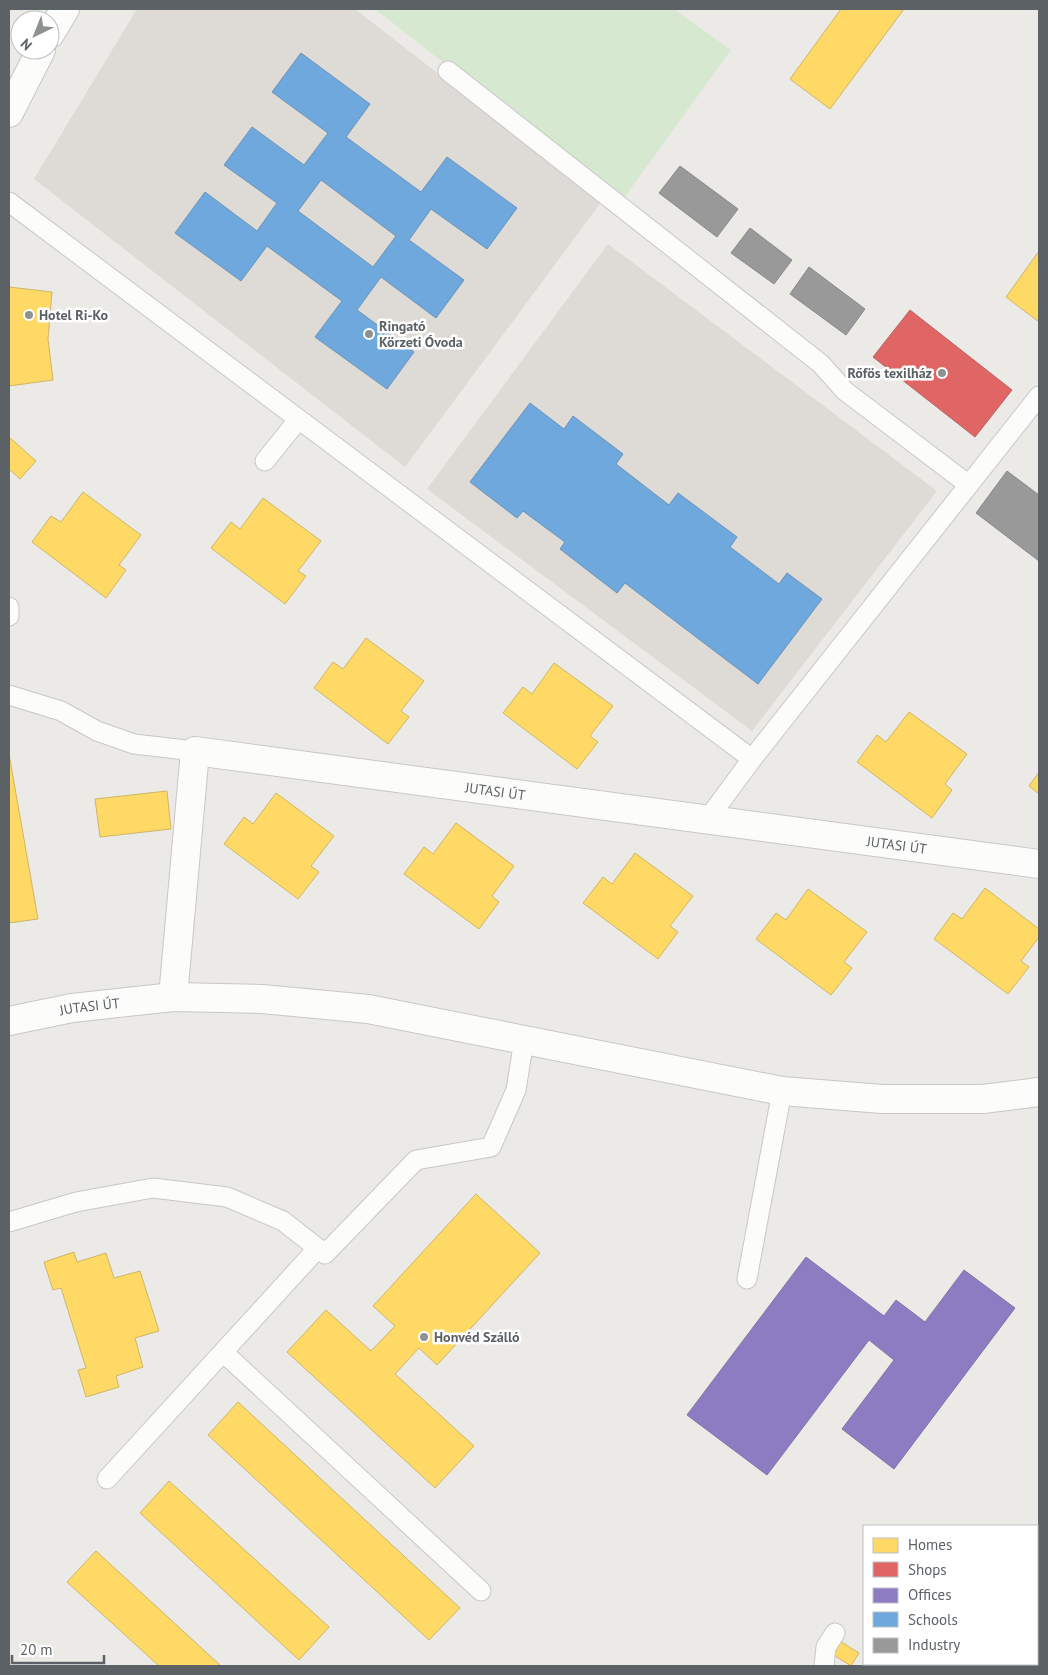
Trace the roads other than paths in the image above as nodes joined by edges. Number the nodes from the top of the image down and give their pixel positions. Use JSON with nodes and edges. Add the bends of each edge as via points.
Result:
{"nodes":[{"id":1,"x":36,"y":60,"type":"edge"},
{"id":2,"x":448,"y":71,"type":"dead end"},
{"id":3,"x":9,"y":113,"type":"edge"},
{"id":4,"x":9,"y":202,"type":"edge"},
{"id":5,"x":1039,"y":396,"type":"edge"},
{"id":6,"x":298,"y":420,"type":"junction"},
{"id":7,"x":265,"y":461,"type":"dead end"},
{"id":8,"x":969,"y":485,"type":"junction"},
{"id":9,"x":9,"y":607,"type":"edge"},
{"id":10,"x":9,"y":616,"type":"edge"},
{"id":11,"x":9,"y":696,"type":"edge"},
{"id":12,"x":195,"y":751,"type":"junction"},
{"id":13,"x":752,"y":759,"type":"junction"},
{"id":14,"x":707,"y":820,"type":"junction"},
{"id":15,"x":1039,"y":864,"type":"edge"},
{"id":16,"x":173,"y":997,"type":"junction"},
{"id":17,"x":9,"y":1021,"type":"edge"},
{"id":18,"x":524,"y":1040,"type":"junction"},
{"id":19,"x":782,"y":1091,"type":"junction"},
{"id":20,"x":1039,"y":1092,"type":"edge"},
{"id":21,"x":9,"y":1222,"type":"edge"},
{"id":22,"x":318,"y":1248,"type":"junction"},
{"id":23,"x":747,"y":1279,"type":"dead end"},
{"id":24,"x":224,"y":1353,"type":"junction"},
{"id":25,"x":107,"y":1479,"type":"dead end"},
{"id":26,"x":481,"y":1591,"type":"dead end"},
{"id":27,"x":835,"y":1633,"type":"dead end"},
{"id":28,"x":824,"y":1666,"type":"edge"}],
"edges":[{"from":1,"to":3,"type":"street"},
{"from":2,"to":8,"type":"lane","via":[[821,364],[845,391]]},
{"from":4,"to":6,"type":"lane"},
{"from":5,"to":8,"type":"lane"},
{"from":6,"to":7,"type":"lane"},
{"from":6,"to":13,"type":"lane"},
{"from":8,"to":13,"type":"lane"},
{"from":9,"to":10,"type":"lane"},
{"from":11,"to":12,"type":"lane","via":[[62,711],[97,731],[134,744]]},
{"from":12,"to":14,"type":"street","name":"JUTASI ÚT"},
{"from":12,"to":16,"type":"street"},
{"from":13,"to":14,"type":"lane"},
{"from":14,"to":15,"type":"street","name":"JUTASI ÚT"},
{"from":16,"to":17,"type":"street","name":"JUTASI ÚT","via":[[72,1008]]},
{"from":16,"to":18,"type":"street","name":"JUTASI ÚT","via":[[262,999],[368,1009]]},
{"from":18,"to":19,"type":"street","name":"JUTASI ÚT"},
{"from":18,"to":22,"type":"lane","via":[[516,1090],[491,1147],[416,1160],[325,1254]]},
{"from":19,"to":20,"type":"street","name":"JUTASI ÚT","via":[[882,1099],[983,1099]]},
{"from":19,"to":23,"type":"lane"},
{"from":21,"to":22,"type":"lane","via":[[76,1202],[153,1188],[227,1197],[283,1221]]},
{"from":22,"to":24,"type":"lane"},
{"from":24,"to":25,"type":"lane"},
{"from":24,"to":26,"type":"lane"},
{"from":27,"to":28,"type":"lane","via":[[826,1647]]}]}
